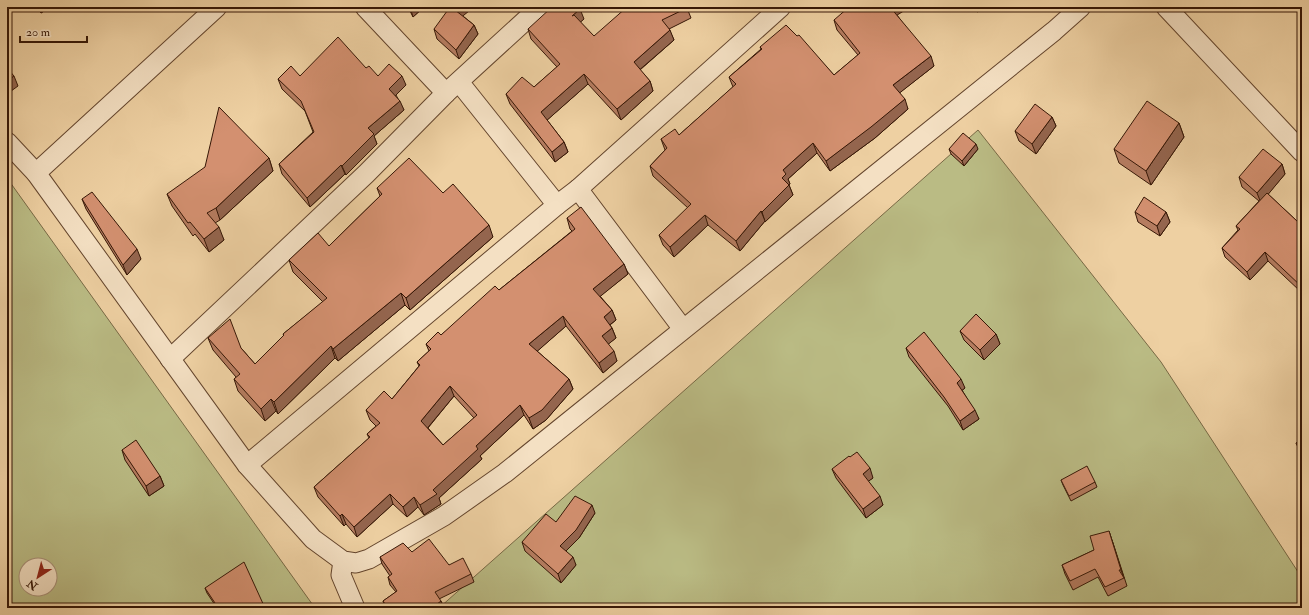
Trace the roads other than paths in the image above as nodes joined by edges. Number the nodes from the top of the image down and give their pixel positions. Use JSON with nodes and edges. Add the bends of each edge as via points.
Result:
{"nodes":[{"id":1,"x":216,"y":7,"type":"edge"},
{"id":2,"x":365,"y":7,"type":"edge"},
{"id":3,"x":540,"y":7,"type":"edge"},
{"id":4,"x":781,"y":7,"type":"edge"},
{"id":5,"x":1081,"y":7,"type":"edge"},
{"id":6,"x":1166,"y":7,"type":"edge"},
{"id":7,"x":452,"y":87,"type":"junction"},
{"id":8,"x":7,"y":142,"type":"edge"},
{"id":9,"x":1302,"y":152,"type":"edge"},
{"id":10,"x":36,"y":173,"type":"junction"},
{"id":11,"x":578,"y":189,"type":"junction"},
{"id":12,"x":557,"y":205,"type":"junction"},
{"id":13,"x":683,"y":329,"type":"junction"},
{"id":14,"x":170,"y":359,"type":"junction"},
{"id":15,"x":247,"y":465,"type":"junction"},
{"id":16,"x":344,"y":561,"type":"junction"},
{"id":17,"x":355,"y":608,"type":"edge"}],
"edges":[{"from":1,"to":10,"type":"street"},
{"from":2,"to":7,"type":"street"},
{"from":3,"to":7,"type":"street"},
{"from":4,"to":11,"type":"street"},
{"from":5,"to":13,"type":"street"},
{"from":6,"to":9,"type":"street"},
{"from":7,"to":12,"type":"street"},
{"from":7,"to":14,"type":"street","via":[[366,174]]},
{"from":8,"to":10,"type":"street"},
{"from":10,"to":14,"type":"street"},
{"from":11,"to":12,"type":"street"},
{"from":11,"to":13,"type":"street"},
{"from":12,"to":15,"type":"street"},
{"from":13,"to":16,"type":"street","via":[[505,473],[444,516],[369,559],[356,563]]},
{"from":14,"to":15,"type":"street"},
{"from":15,"to":16,"type":"street","via":[[313,539]]},
{"from":16,"to":17,"type":"street","via":[[341,575]]}]}
